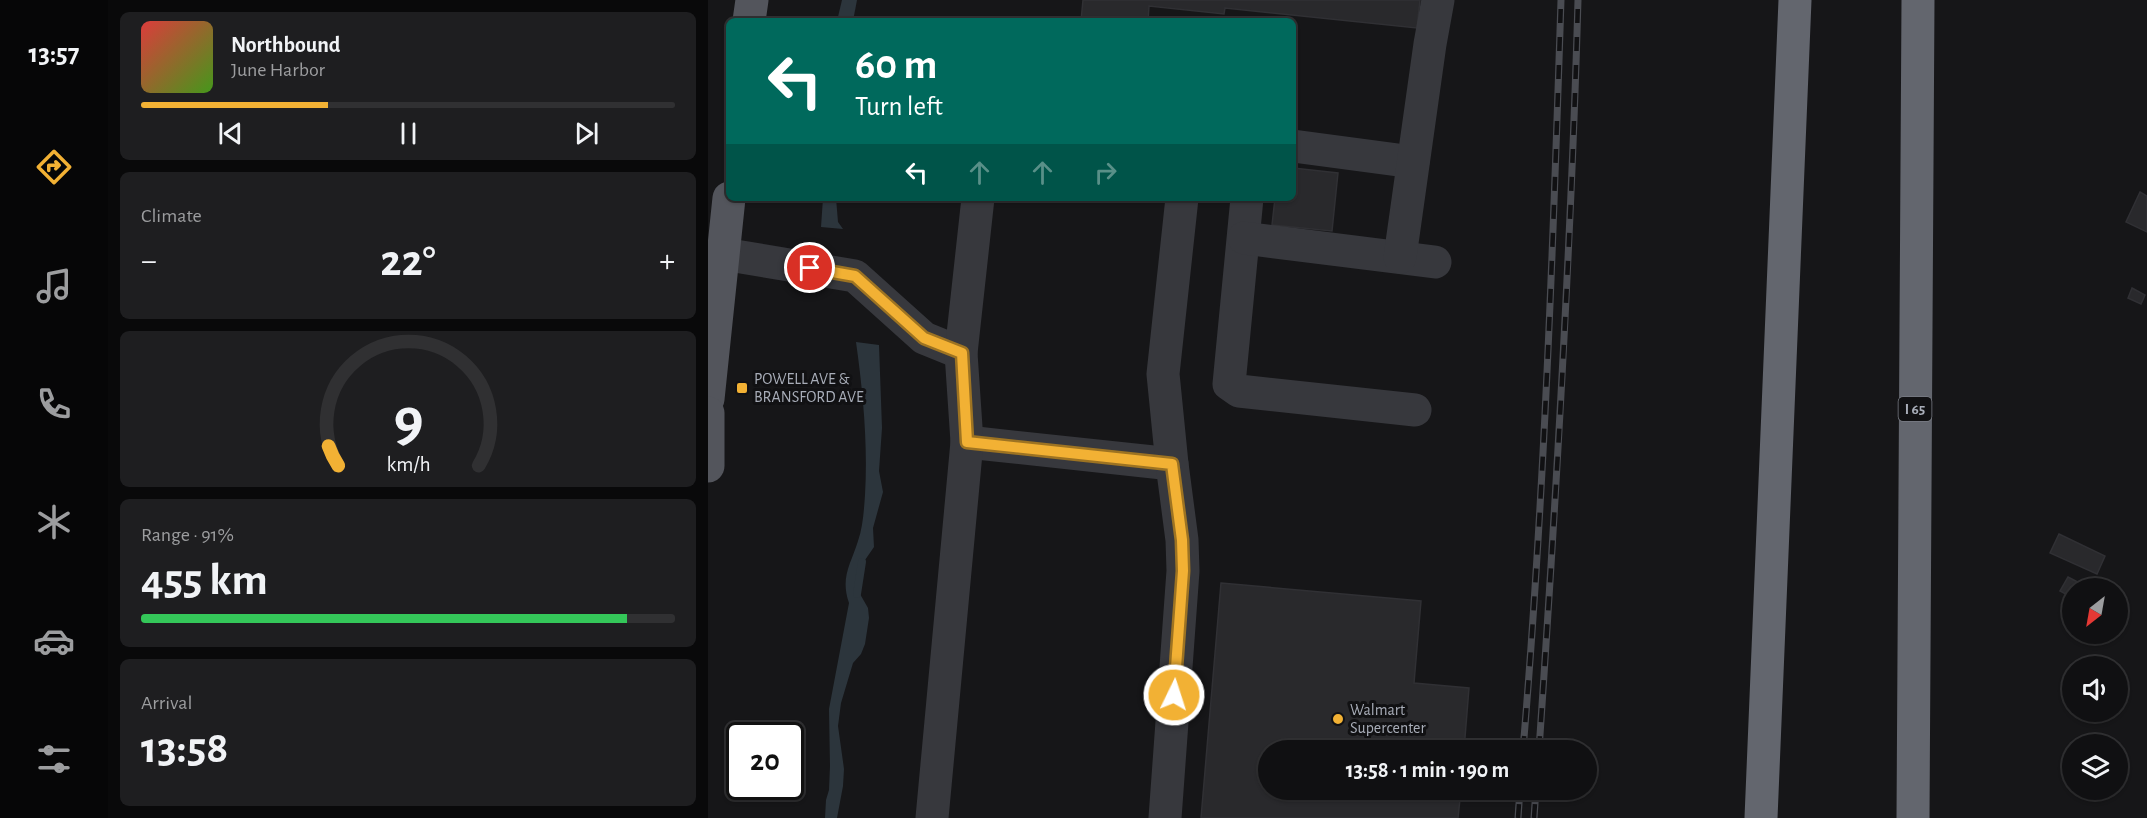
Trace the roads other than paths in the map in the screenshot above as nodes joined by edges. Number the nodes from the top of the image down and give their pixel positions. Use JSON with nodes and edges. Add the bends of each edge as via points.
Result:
{"nodes":[{"id":1,"x":752,"y":0,"type":"edge"},
{"id":2,"x":1438,"y":0,"type":"edge"},
{"id":3,"x":1795,"y":0,"type":"edge"},
{"id":4,"x":1918,"y":0,"type":"edge"},
{"id":5,"x":749,"y":18,"type":"edge"},
{"id":6,"x":1296,"y":146,"type":"edge"},
{"id":7,"x":1413,"y":162,"type":"junction"},
{"id":8,"x":729,"y":201,"type":"edge"},
{"id":9,"x":978,"y":201,"type":"edge"},
{"id":10,"x":1182,"y":201,"type":"edge"},
{"id":11,"x":1247,"y":201,"type":"edge"},
{"id":12,"x":1244,"y":238,"type":"junction"},
{"id":13,"x":723,"y":254,"type":"junction"},
{"id":14,"x":1400,"y":257,"type":"junction"},
{"id":15,"x":1435,"y":262,"type":"dead end"},
{"id":16,"x":962,"y":353,"type":"junction"},
{"id":17,"x":708,"y":399,"type":"edge"},
{"id":18,"x":1415,"y":410,"type":"dead end"},
{"id":19,"x":708,"y":413,"type":"edge"},
{"id":20,"x":967,"y":442,"type":"junction"},
{"id":21,"x":1172,"y":464,"type":"junction"},
{"id":22,"x":708,"y":466,"type":"edge"},
{"id":23,"x":1763,"y":760,"type":"junction"},
{"id":24,"x":932,"y":818,"type":"edge"},
{"id":25,"x":1165,"y":818,"type":"edge"},
{"id":26,"x":1756,"y":818,"type":"edge"},
{"id":27,"x":1761,"y":818,"type":"edge"},
{"id":28,"x":1913,"y":818,"type":"edge"}],
"edges":[{"from":1,"to":5,"type":"main road"},
{"from":2,"to":7,"type":"lane"},
{"from":3,"to":23,"type":"highway"},
{"from":4,"to":28,"type":"highway","number":"I 65"},
{"from":6,"to":7,"type":"lane"},
{"from":7,"to":14,"type":"lane"},
{"from":8,"to":13,"type":"main road"},
{"from":9,"to":16,"type":"lane"},
{"from":10,"to":21,"type":"lane","via":[[1163,374]]},
{"from":11,"to":12,"type":"lane"},
{"from":12,"to":14,"type":"lane"},
{"from":12,"to":18,"type":"lane","via":[[1229,384],[1239,392]]},
{"from":13,"to":16,"type":"lane","via":[[855,276],[924,338]]},
{"from":13,"to":17,"type":"main road"},
{"from":14,"to":15,"type":"lane"},
{"from":16,"to":20,"type":"lane"},
{"from":19,"to":22,"type":"main road"},
{"from":20,"to":21,"type":"lane"},
{"from":20,"to":24,"type":"lane"},
{"from":21,"to":25,"type":"lane","via":[[1183,571]]},
{"from":23,"to":26,"type":"highway"},
{"from":23,"to":27,"type":"highway"}]}
